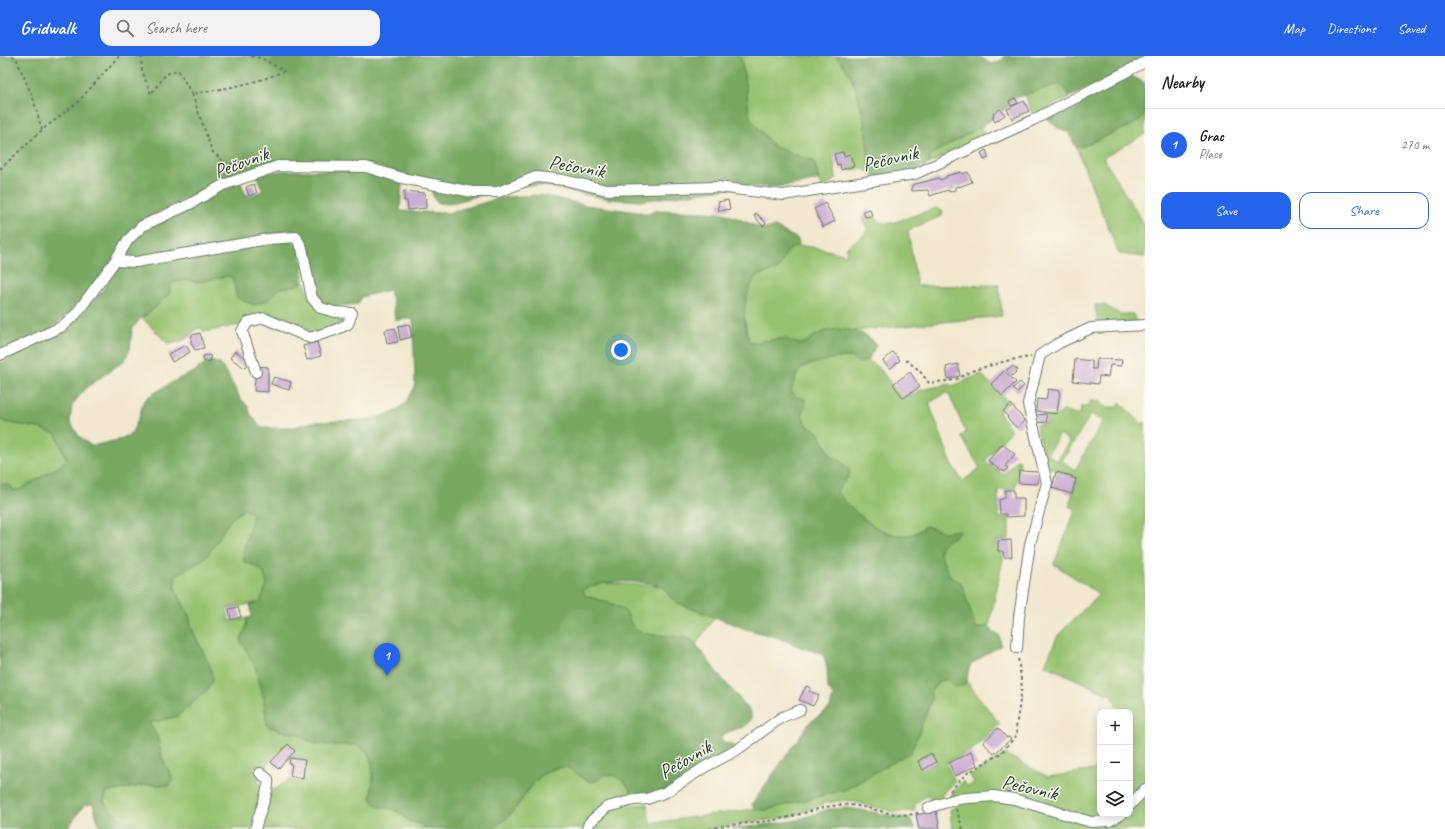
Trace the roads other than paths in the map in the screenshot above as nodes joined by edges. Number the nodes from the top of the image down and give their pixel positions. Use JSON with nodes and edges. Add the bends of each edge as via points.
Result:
{"nodes":[{"id":1,"x":1145,"y":62,"type":"edge"},
{"id":2,"x":115,"y":261,"type":"junction"},
{"id":3,"x":1145,"y":325,"type":"edge"},
{"id":4,"x":0,"y":355,"type":"edge"},
{"id":5,"x":256,"y":372,"type":"dead end"},
{"id":6,"x":1017,"y":648,"type":"road end"},
{"id":7,"x":800,"y":710,"type":"dead end"},
{"id":8,"x":260,"y":773,"type":"dead end"},
{"id":9,"x":1145,"y":789,"type":"edge"},
{"id":10,"x":1133,"y":802,"type":"edge"},
{"id":11,"x":928,"y":808,"type":"road end"},
{"id":12,"x":1117,"y":817,"type":"edge"},
{"id":13,"x":255,"y":829,"type":"edge"},
{"id":14,"x":587,"y":829,"type":"edge"}],
"edges":[{"from":1,"to":2,"type":"street","name":"Pečovnik","via":[[1033,120],[915,174],[783,195],[718,187],[607,190],[564,180],[536,177],[498,192],[472,192],[402,178],[366,167],[278,166],[223,185],[190,204],[142,226],[128,240]]},
{"from":2,"to":4,"type":"street","name":"Pečovnik","via":[[76,314],[61,327]]},
{"from":2,"to":5,"type":"street","via":[[136,262],[268,239],[296,237],[302,248],[312,298],[321,308],[352,313],[348,324],[310,338],[264,318],[248,322],[242,331]]},
{"from":3,"to":6,"type":"street","via":[[1091,328],[1058,343],[1040,355],[1028,404],[1047,483],[1030,544]]},
{"from":7,"to":14,"type":"street","name":"Pečovnik","via":[[782,717],[737,750],[666,792],[647,799],[607,807],[589,823]]},
{"from":8,"to":13,"type":"street","via":[[268,779],[269,785]]},
{"from":9,"to":10,"type":"street"},
{"from":11,"to":12,"type":"street","name":"Pečovnik","via":[[967,797],[994,796],[1014,799],[1096,822],[1110,821]]}]}
